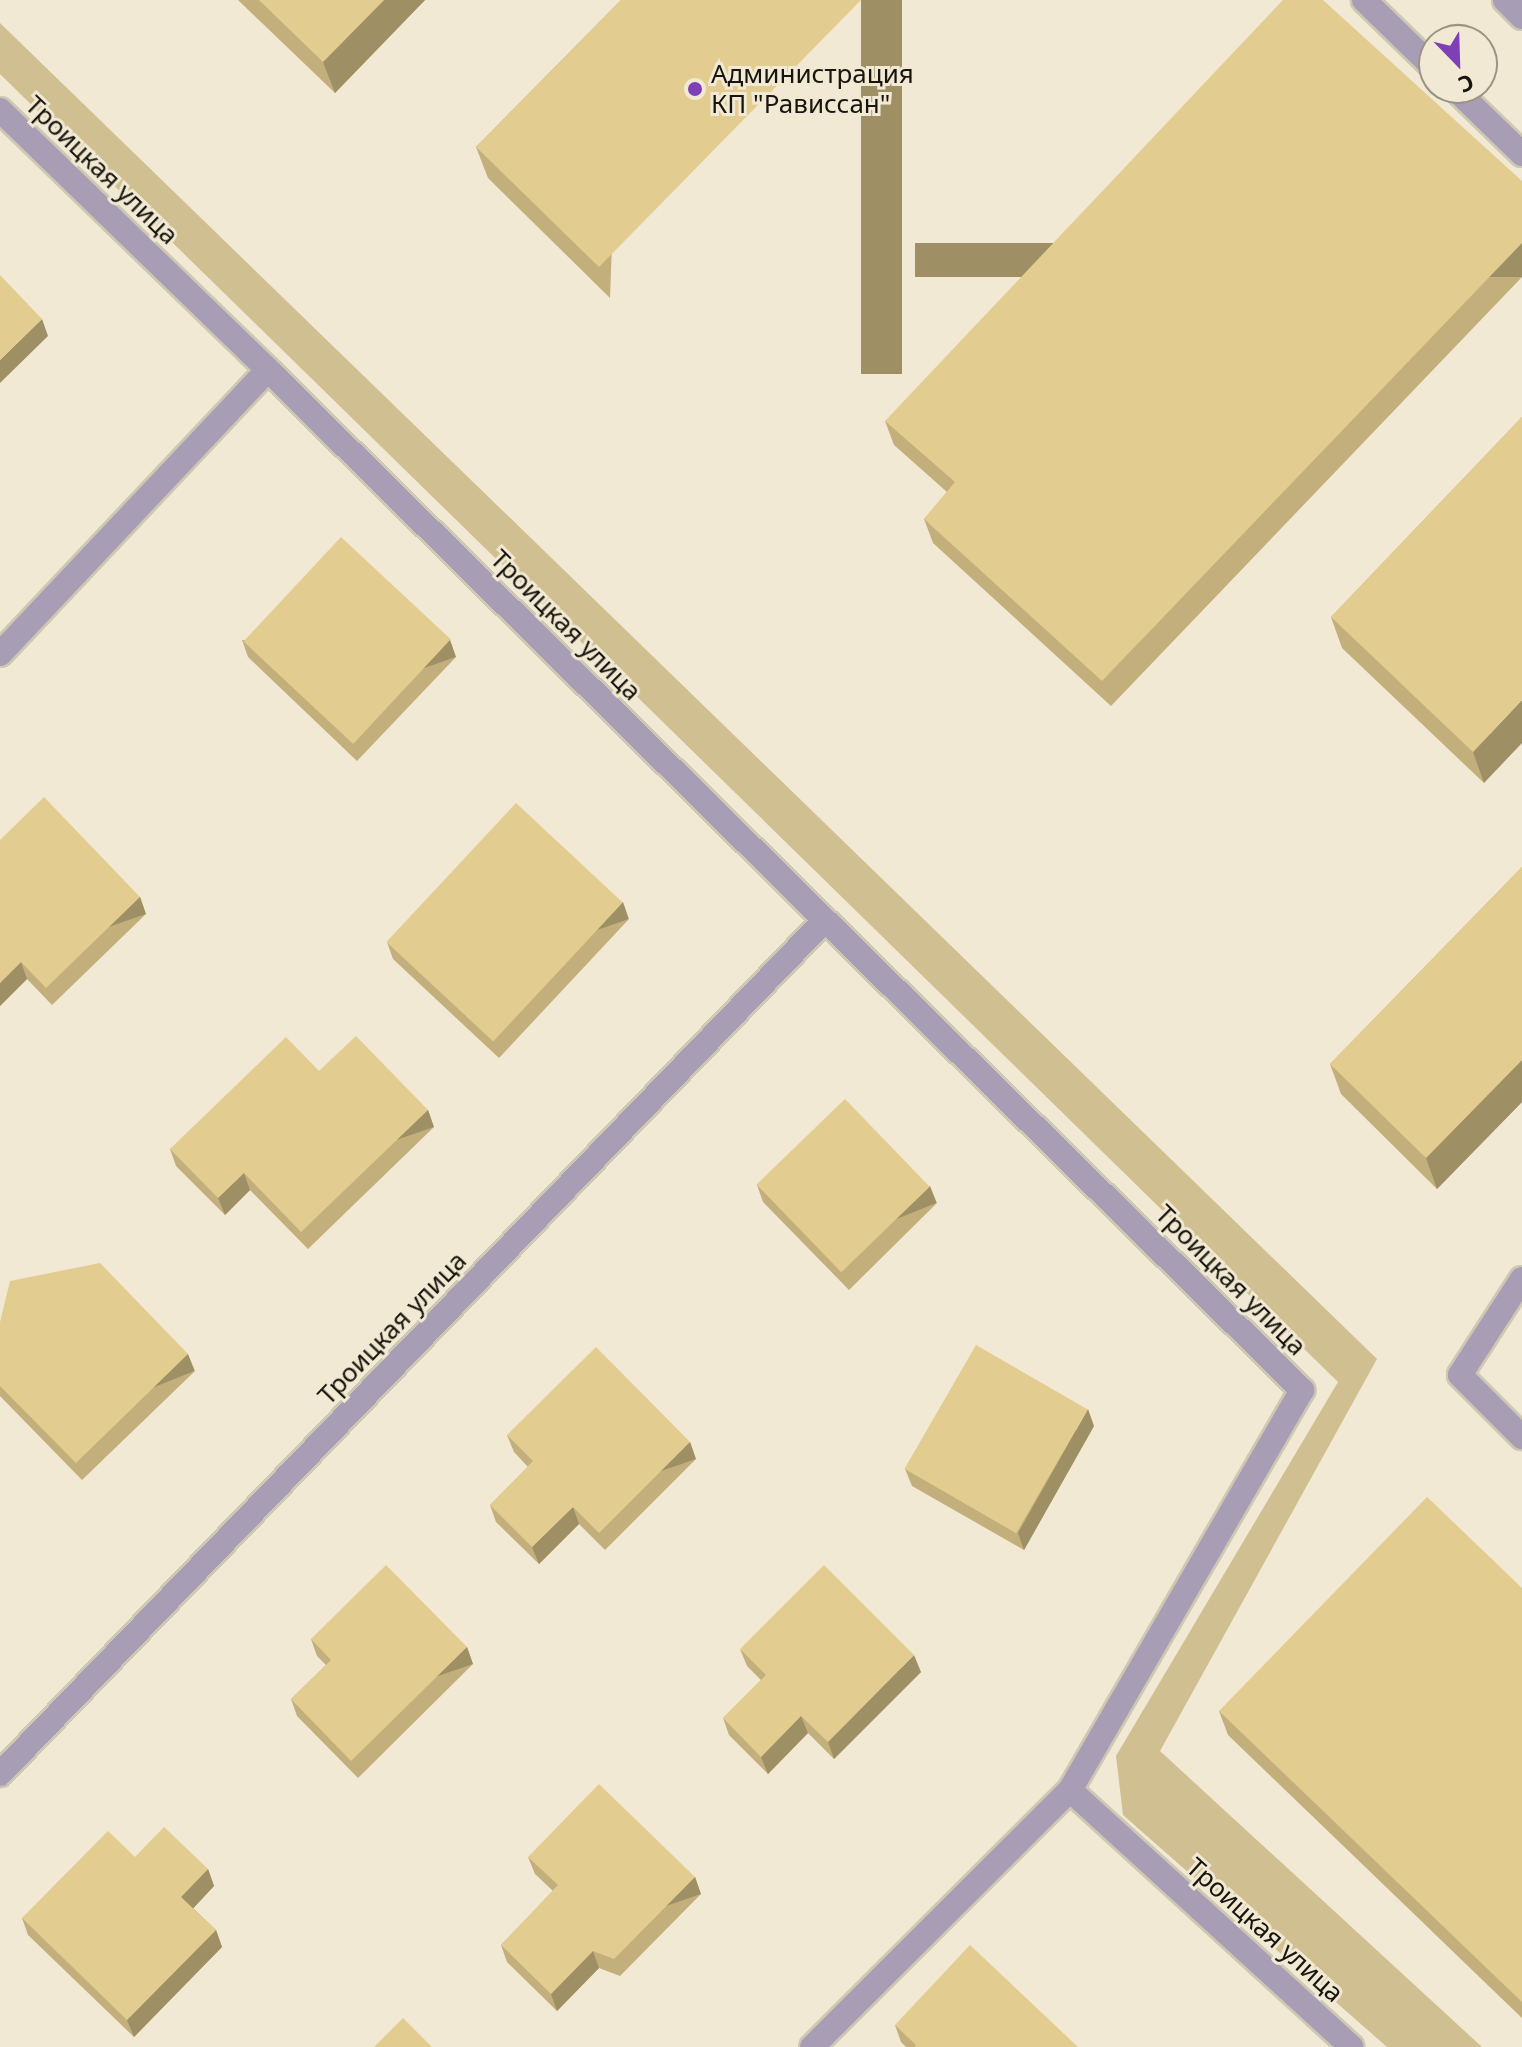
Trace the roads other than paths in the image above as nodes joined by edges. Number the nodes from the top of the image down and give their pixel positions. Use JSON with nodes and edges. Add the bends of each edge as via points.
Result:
{"nodes":[{"id":1,"x":1364,"y":0,"type":"edge"},
{"id":2,"x":1505,"y":0,"type":"edge"},
{"id":3,"x":1522,"y":17,"type":"edge"},
{"id":4,"x":1418,"y":52,"type":"edge"},
{"id":5,"x":1470,"y":104,"type":"edge"},
{"id":6,"x":0,"y":110,"type":"edge"},
{"id":7,"x":1522,"y":154,"type":"edge"},
{"id":8,"x":268,"y":370,"type":"junction"},
{"id":9,"x":0,"y":654,"type":"edge"},
{"id":10,"x":825,"y":920,"type":"junction"},
{"id":11,"x":1522,"y":1279,"type":"edge"},
{"id":12,"x":1522,"y":1437,"type":"edge"},
{"id":13,"x":0,"y":1774,"type":"edge"},
{"id":14,"x":1070,"y":1790,"type":"junction"},
{"id":15,"x":812,"y":2047,"type":"edge"},
{"id":16,"x":1351,"y":2047,"type":"edge"}],
"edges":[{"from":1,"to":4,"type":"street"},
{"from":2,"to":3,"type":"street"},
{"from":5,"to":7,"type":"street"},
{"from":6,"to":8,"type":"street","name":"Троицкая улица"},
{"from":8,"to":9,"type":"street"},
{"from":8,"to":10,"type":"street","name":"Троицкая улица"},
{"from":10,"to":13,"type":"street","name":"Троицкая улица"},
{"from":10,"to":14,"type":"street","name":"Троицкая улица","via":[[1302,1390]]},
{"from":11,"to":12,"type":"street","via":[[1460,1375]]},
{"from":14,"to":15,"type":"street","name":"Троицкая улица"},
{"from":14,"to":16,"type":"street","name":"Троицкая улица"}]}
